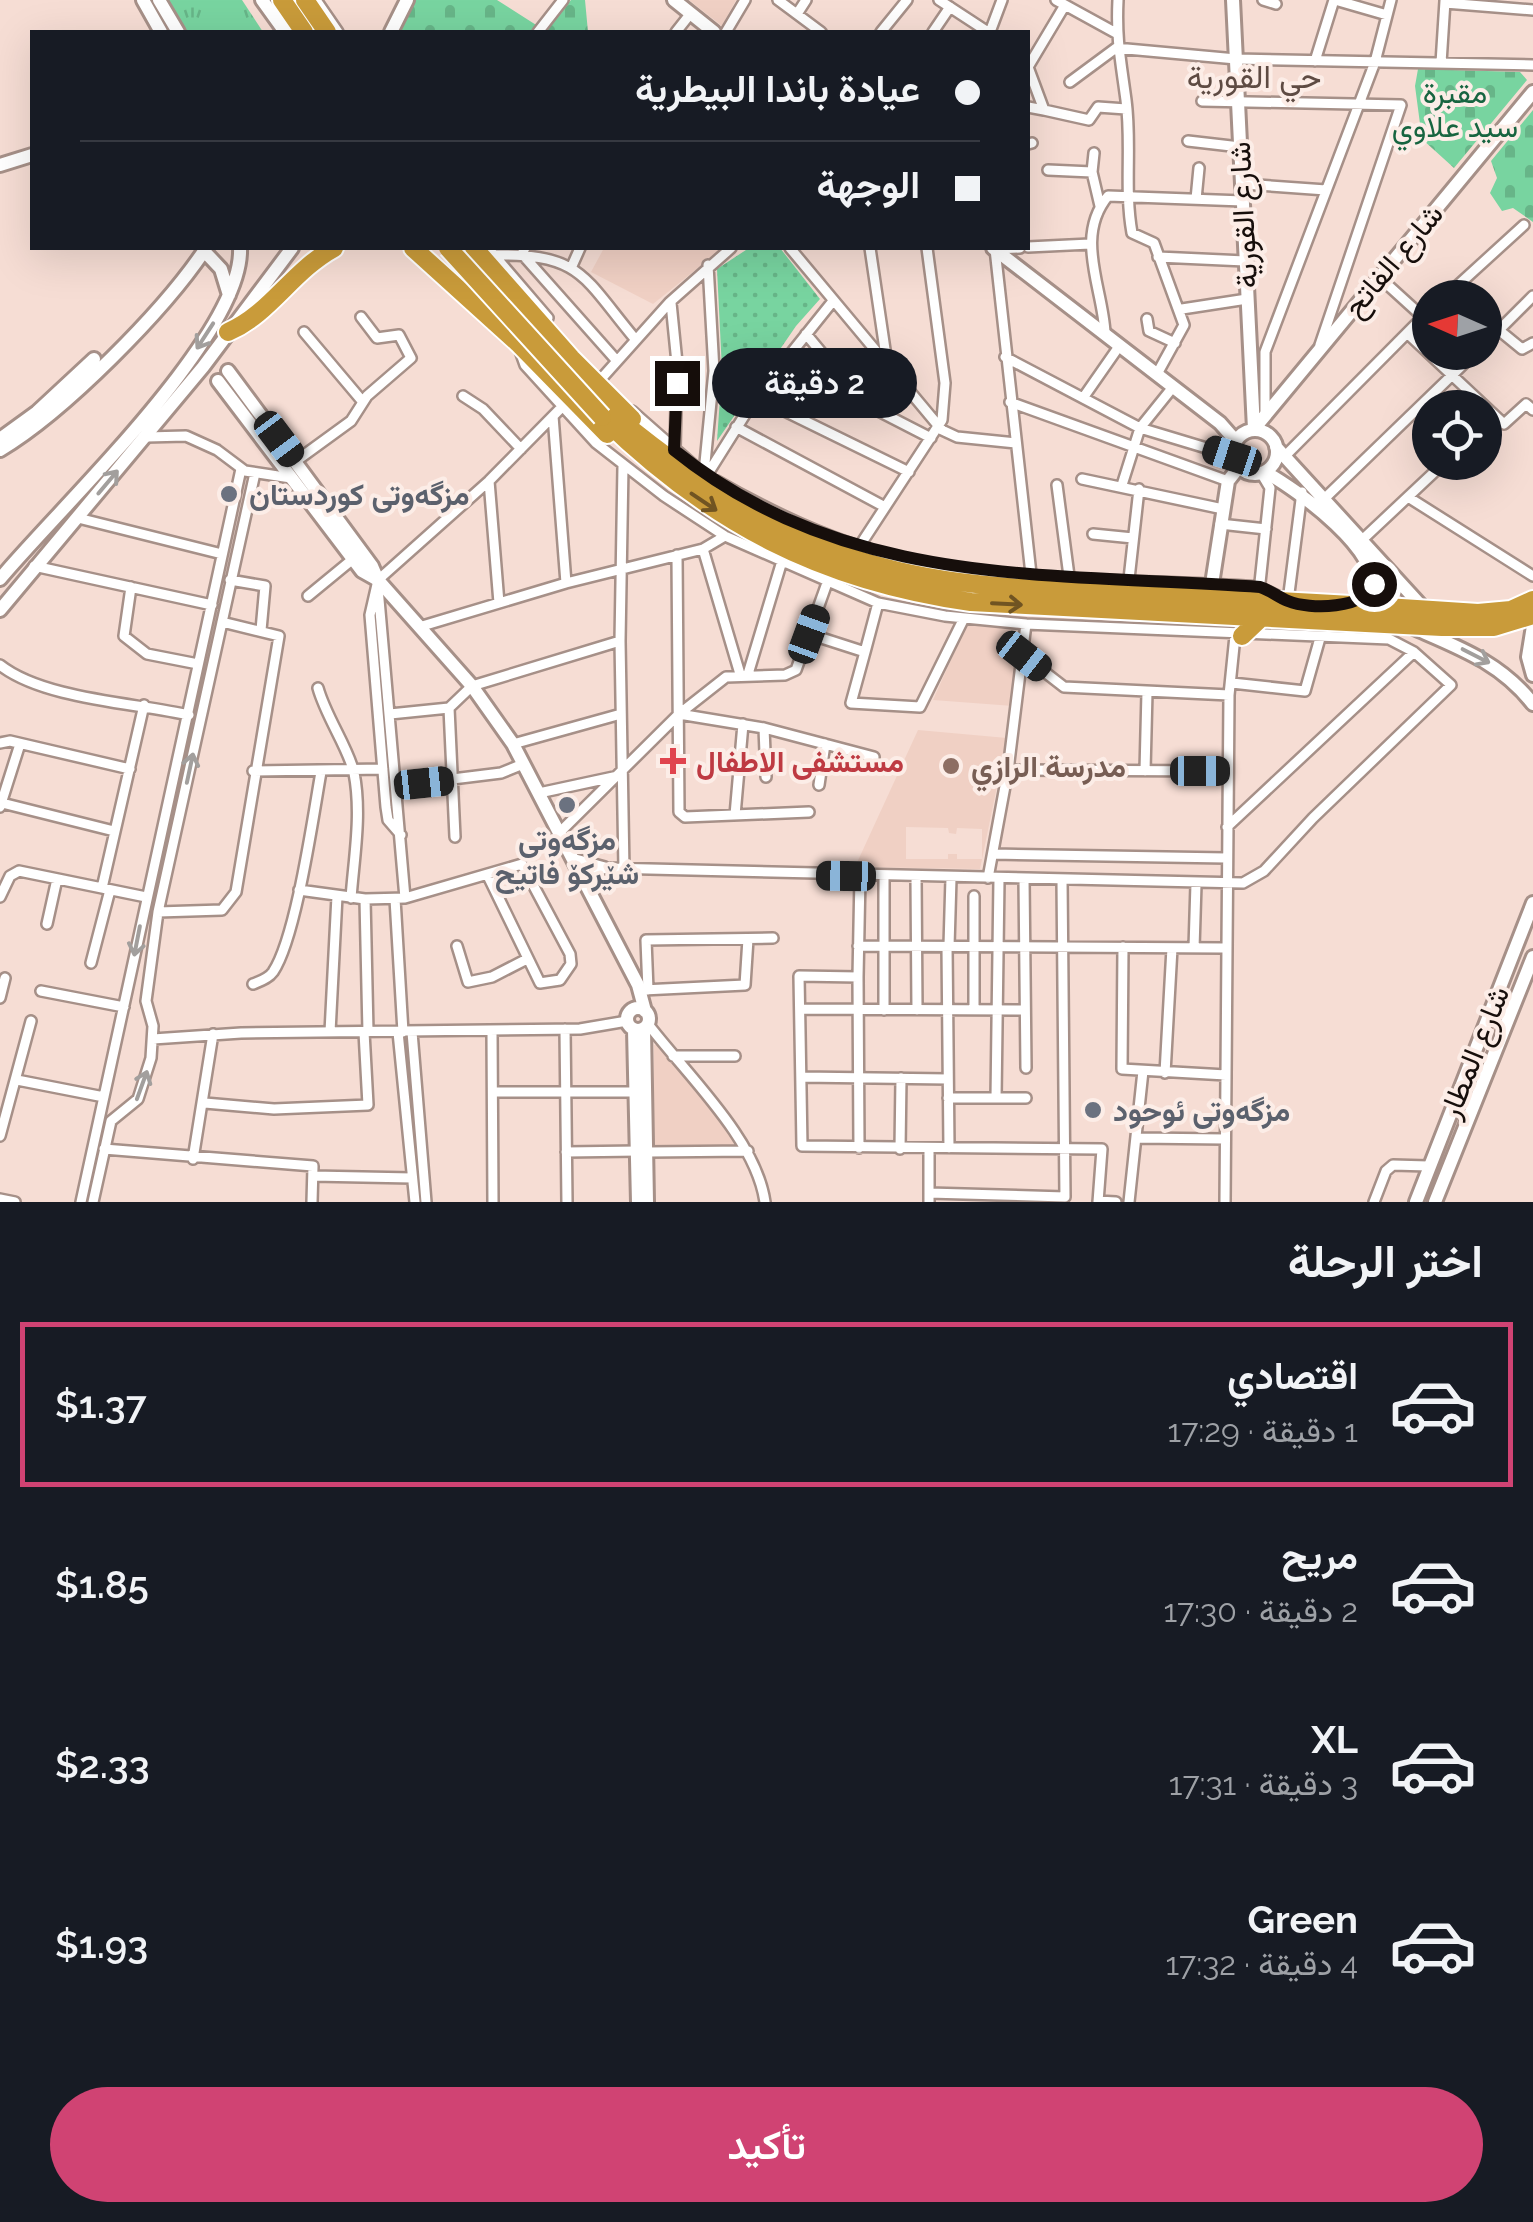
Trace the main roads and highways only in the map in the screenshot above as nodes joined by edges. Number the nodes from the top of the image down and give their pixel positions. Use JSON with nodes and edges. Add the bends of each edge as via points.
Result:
{"nodes":[{"id":1,"x":143,"y":0,"type":"edge"},
{"id":2,"x":159,"y":0,"type":"edge"},
{"id":3,"x":262,"y":0,"type":"edge"},
{"id":4,"x":282,"y":0,"type":"edge"},
{"id":5,"x":295,"y":0,"type":"edge"},
{"id":6,"x":305,"y":0,"type":"edge"},
{"id":7,"x":407,"y":0,"type":"edge"},
{"id":8,"x":674,"y":0,"type":"edge"},
{"id":9,"x":1234,"y":0,"type":"edge"},
{"id":10,"x":160,"y":30,"type":"edge"},
{"id":11,"x":177,"y":30,"type":"edge"},
{"id":12,"x":284,"y":30,"type":"edge"},
{"id":13,"x":303,"y":30,"type":"edge"},
{"id":14,"x":315,"y":30,"type":"edge"},
{"id":15,"x":326,"y":30,"type":"edge"},
{"id":16,"x":392,"y":30,"type":"edge"},
{"id":17,"x":712,"y":30,"type":"edge"},
{"id":18,"x":1533,"y":92,"type":"edge"},
{"id":19,"x":30,"y":156,"type":"edge"},
{"id":20,"x":0,"y":165,"type":"edge"},
{"id":21,"x":201,"y":250,"type":"edge"},
{"id":22,"x":203,"y":250,"type":"edge"},
{"id":23,"x":240,"y":250,"type":"edge"},
{"id":24,"x":290,"y":250,"type":"edge"},
{"id":25,"x":314,"y":250,"type":"edge"},
{"id":26,"x":331,"y":250,"type":"edge"},
{"id":27,"x":414,"y":250,"type":"edge"},
{"id":28,"x":426,"y":250,"type":"edge"},
{"id":29,"x":450,"y":250,"type":"edge"},
{"id":30,"x":462,"y":250,"type":"edge"},
{"id":31,"x":997,"y":250,"type":"edge"},
{"id":32,"x":491,"y":257,"type":"edge"},
{"id":33,"x":444,"y":275,"type":"junction"},
{"id":34,"x":230,"y":297,"type":"junction"},
{"id":35,"x":483,"y":311,"type":"junction"},
{"id":36,"x":141,"y":320,"type":"junction"},
{"id":37,"x":231,"y":326,"type":"junction"},
{"id":38,"x":223,"y":376,"type":"dead end"},
{"id":39,"x":605,"y":414,"type":"junction"},
{"id":40,"x":257,"y":420,"type":"junction"},
{"id":41,"x":1243,"y":434,"type":"junction"},
{"id":42,"x":0,"y":439,"type":"edge"},
{"id":43,"x":0,"y":450,"type":"edge"},
{"id":44,"x":1281,"y":451,"type":"junction"},
{"id":45,"x":1236,"y":462,"type":"junction"},
{"id":46,"x":1263,"y":472,"type":"junction"},
{"id":47,"x":677,"y":474,"type":"junction"},
{"id":48,"x":1358,"y":543,"type":"junction"},
{"id":49,"x":863,"y":563,"type":"junction"},
{"id":50,"x":0,"y":579,"type":"edge"},
{"id":51,"x":378,"y":580,"type":"junction"},
{"id":52,"x":1212,"y":584,"type":"road end"},
{"id":53,"x":1533,"y":600,"type":"edge"},
{"id":54,"x":1260,"y":601,"type":"junction"},
{"id":55,"x":1350,"y":605,"type":"junction"},
{"id":56,"x":0,"y":610,"type":"edge"},
{"id":57,"x":1425,"y":610,"type":"junction"},
{"id":58,"x":1220,"y":614,"type":"junction"},
{"id":59,"x":1533,"y":615,"type":"edge"},
{"id":60,"x":1407,"y":625,"type":"junction"},
{"id":61,"x":1533,"y":626,"type":"edge"},
{"id":62,"x":1533,"y":675,"type":"edge"},
{"id":63,"x":1533,"y":704,"type":"edge"},
{"id":64,"x":1533,"y":903,"type":"edge"},
{"id":65,"x":1533,"y":957,"type":"edge"},
{"id":66,"x":631,"y":976,"type":"junction"},
{"id":67,"x":638,"y":1021,"type":"junction"},
{"id":68,"x":1472,"y":1060,"type":"junction"},
{"id":69,"x":1489,"y":1065,"type":"junction"},
{"id":70,"x":643,"y":1152,"type":"junction"},
{"id":71,"x":638,"y":1202,"type":"edge"},
{"id":72,"x":648,"y":1202,"type":"edge"},
{"id":73,"x":1416,"y":1202,"type":"edge"},
{"id":74,"x":1434,"y":1202,"type":"edge"}],
"edges":[{"from":1,"to":10,"type":"main road"},
{"from":2,"to":11,"type":"main road"},
{"from":3,"to":12,"type":"main road"},
{"from":4,"to":13,"type":"highway"},
{"from":5,"to":14,"type":"highway"},
{"from":6,"to":15,"type":"highway"},
{"from":7,"to":16,"type":"main road"},
{"from":8,"to":17,"type":"main road"},
{"from":9,"to":41,"type":"main road","name":"شارع القورية","via":[[1250,346]]},
{"from":18,"to":41,"type":"main road","name":"شارع الفاتح","via":[[1265,416]]},
{"from":19,"to":20,"type":"main road"},
{"from":21,"to":36,"type":"main road"},
{"from":22,"to":34,"type":"main road","via":[[224,275]]},
{"from":23,"to":34,"type":"main road"},
{"from":24,"to":37,"type":"main road"},
{"from":25,"to":37,"type":"highway"},
{"from":26,"to":37,"type":"highway","via":[[290,277],[254,320]]},
{"from":27,"to":33,"type":"highway"},
{"from":28,"to":33,"type":"main road"},
{"from":29,"to":39,"type":"highway","bridge":true},
{"from":30,"to":39,"type":"highway"},
{"from":31,"to":41,"type":"main road"},
{"from":32,"to":35,"type":"highway","via":[[460,258],[454,266]]},
{"from":32,"to":47,"type":"highway"},
{"from":33,"to":35,"type":"highway"},
{"from":34,"to":50,"type":"main road","one_way":true,"via":[[152,407]]},
{"from":35,"to":47,"type":"highway","via":[[622,449],[654,474]]},
{"from":36,"to":42,"type":"main road"},
{"from":36,"to":43,"type":"main road","via":[[42,420]]},
{"from":56,"to":37,"type":"main road","one_way":true},
{"from":38,"to":40,"type":"main road"},
{"from":39,"to":47,"type":"highway"},
{"from":40,"to":51,"type":"main road","via":[[296,461]]},
{"from":40,"to":51,"type":"main road","via":[[353,559]]},
{"from":41,"to":44,"type":"main road","via":[[1268,434]]},
{"from":41,"to":45,"type":"main road","name":"شارع القورية"},
{"from":44,"to":46,"type":"main road"},
{"from":44,"to":48,"type":"main road"},
{"from":45,"to":46,"type":"main road"},
{"from":45,"to":52,"type":"main road"},
{"from":46,"to":48,"type":"main road","via":[[1302,492]]},
{"from":47,"to":49,"type":"highway"},
{"from":47,"to":49,"type":"highway","one_way":true,"via":[[772,546]]},
{"from":48,"to":55,"type":"main road","via":[[1375,580],[1367,596]]},
{"from":48,"to":57,"type":"main road"},
{"from":49,"to":54,"type":"highway"},
{"from":49,"to":58,"type":"highway","one_way":true,"via":[[970,602]]},
{"from":51,"to":66,"type":"main road","via":[[472,686],[513,744]]},
{"from":53,"to":57,"type":"highway","via":[[1490,613]]},
{"from":54,"to":55,"type":"highway"},
{"from":54,"to":58,"type":"highway"},
{"from":54,"to":58,"type":"highway","via":[[1239,636]]},
{"from":54,"to":60,"type":"highway"},
{"from":55,"to":57,"type":"highway"},
{"from":59,"to":60,"type":"highway","via":[[1494,628]]},
{"from":60,"to":63,"type":"main road","one_way":true,"via":[[1484,659]]},
{"from":61,"to":62,"type":"main road"},
{"from":64,"to":68,"type":"main road","name":"شارع المطار"},
{"from":65,"to":69,"type":"main road","name":"شارع المطار"},
{"from":66,"to":67,"type":"main road"},
{"from":66,"to":67,"type":"main road","via":[[644,990]]},
{"from":67,"to":70,"type":"main road"},
{"from":67,"to":70,"type":"main road"},
{"from":68,"to":69,"type":"main road"},
{"from":68,"to":73,"type":"main road","name":"شارع المطار"},
{"from":69,"to":74,"type":"main road","name":"شارع المطار"},
{"from":70,"to":71,"type":"main road"},
{"from":70,"to":72,"type":"main road"}]}
